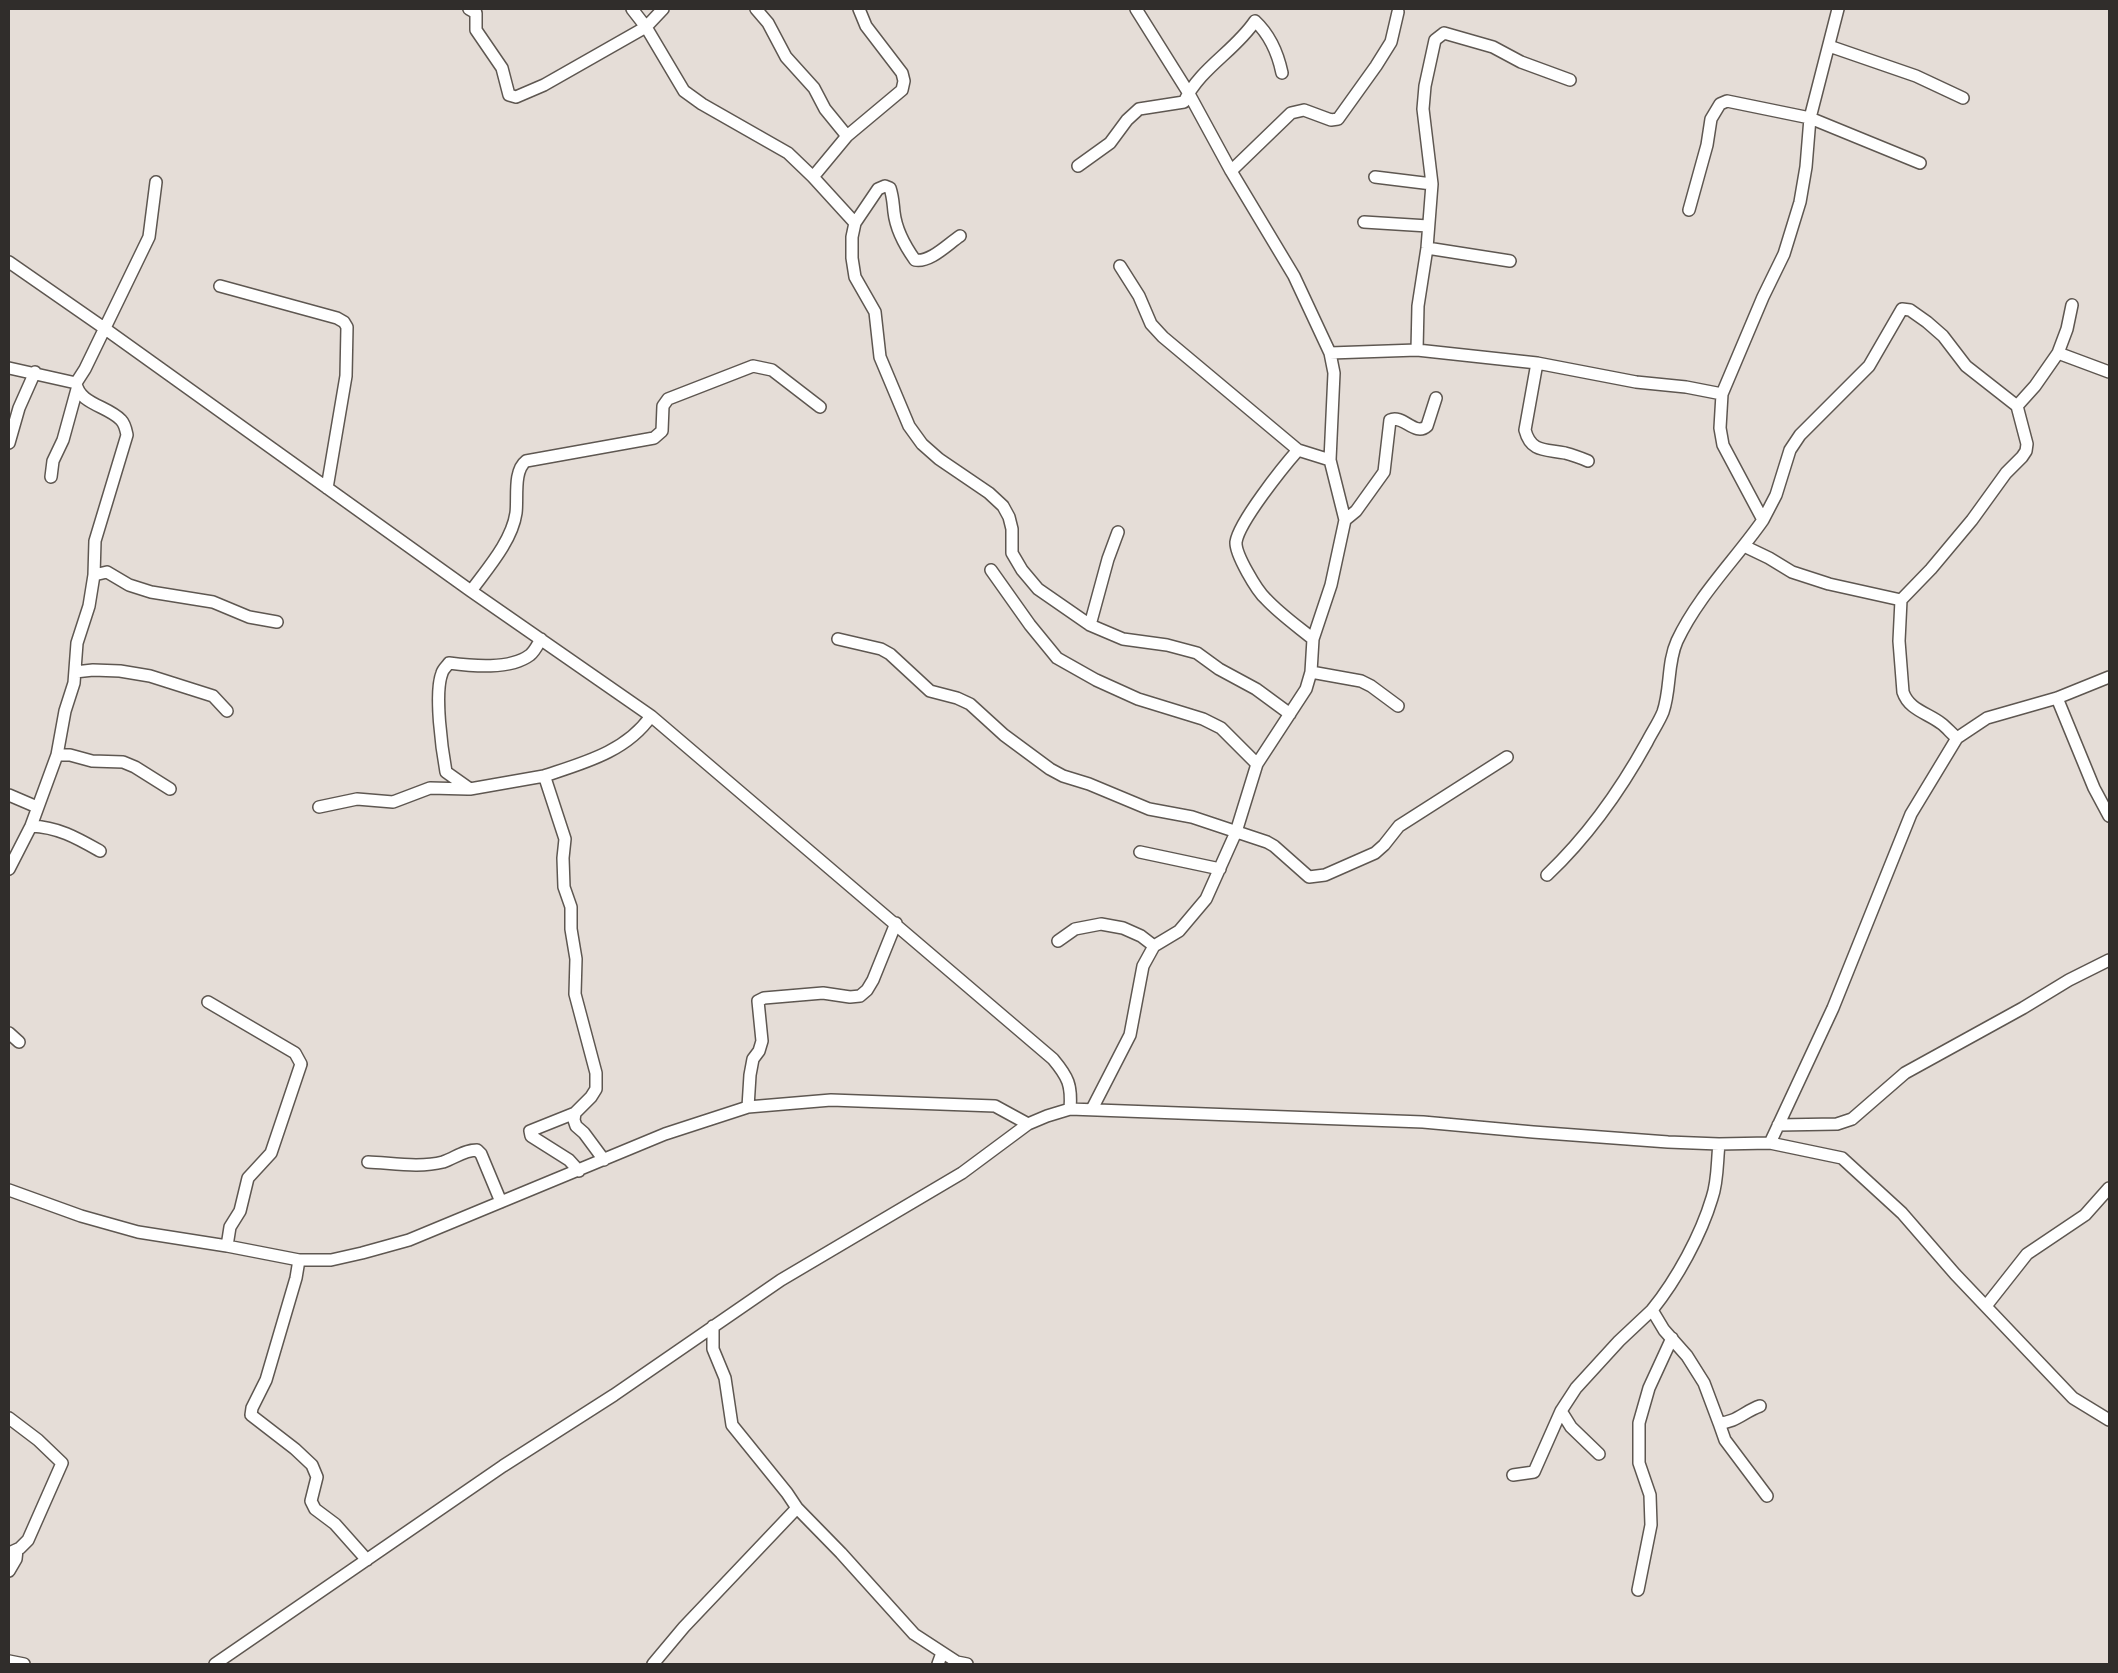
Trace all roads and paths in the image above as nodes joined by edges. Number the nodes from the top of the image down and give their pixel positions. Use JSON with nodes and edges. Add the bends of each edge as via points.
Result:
{"nodes":[{"id":1,"x":469,"y":9,"type":"edge"},
{"id":2,"x":632,"y":9,"type":"edge"},
{"id":3,"x":664,"y":9,"type":"edge"},
{"id":4,"x":756,"y":9,"type":"edge"},
{"id":5,"x":858,"y":9,"type":"edge"},
{"id":6,"x":1136,"y":9,"type":"edge"},
{"id":7,"x":1838,"y":9,"type":"edge"},
{"id":8,"x":1398,"y":12,"type":"dead end"},
{"id":9,"x":646,"y":27,"type":"junction"},
{"id":10,"x":1829,"y":46,"type":"junction"},
{"id":11,"x":1282,"y":73,"type":"dead end"},
{"id":12,"x":1570,"y":80,"type":"dead end"},
{"id":13,"x":1189,"y":93,"type":"junction"},
{"id":14,"x":1963,"y":98,"type":"dead end"},
{"id":15,"x":1810,"y":118,"type":"junction"},
{"id":16,"x":847,"y":136,"type":"junction"},
{"id":17,"x":1920,"y":163,"type":"dead end"},
{"id":18,"x":1078,"y":166,"type":"dead end"},
{"id":19,"x":1232,"y":171,"type":"junction"},
{"id":20,"x":813,"y":177,"type":"junction"},
{"id":21,"x":1375,"y":177,"type":"dead end"},
{"id":22,"x":156,"y":182,"type":"dead end"},
{"id":23,"x":1432,"y":184,"type":"junction"},
{"id":24,"x":1689,"y":210,"type":"dead end"},
{"id":25,"x":1364,"y":222,"type":"dead end"},
{"id":26,"x":855,"y":223,"type":"junction"},
{"id":27,"x":1428,"y":226,"type":"junction"},
{"id":28,"x":960,"y":236,"type":"dead end"},
{"id":29,"x":1427,"y":248,"type":"junction"},
{"id":30,"x":1510,"y":261,"type":"dead end"},
{"id":31,"x":9,"y":262,"type":"edge"},
{"id":32,"x":1120,"y":266,"type":"dead end"},
{"id":33,"x":220,"y":286,"type":"dead end"},
{"id":34,"x":2072,"y":306,"type":"dead end"},
{"id":35,"x":104,"y":328,"type":"junction"},
{"id":36,"x":1416,"y":350,"type":"junction"},
{"id":37,"x":1330,"y":353,"type":"junction"},
{"id":38,"x":2058,"y":353,"type":"junction"},
{"id":39,"x":1537,"y":363,"type":"junction"},
{"id":40,"x":9,"y":368,"type":"edge"},
{"id":41,"x":35,"y":372,"type":"junction"},
{"id":42,"x":2109,"y":372,"type":"edge"},
{"id":43,"x":76,"y":386,"type":"junction"},
{"id":44,"x":1722,"y":394,"type":"junction"},
{"id":45,"x":1436,"y":398,"type":"dead end"},
{"id":46,"x":2017,"y":406,"type":"junction"},
{"id":47,"x":820,"y":407,"type":"dead end"},
{"id":48,"x":9,"y":443,"type":"edge"},
{"id":49,"x":1298,"y":450,"type":"junction"},
{"id":50,"x":1330,"y":460,"type":"junction"},
{"id":51,"x":1588,"y":461,"type":"dead end"},
{"id":52,"x":51,"y":477,"type":"dead end"},
{"id":53,"x":327,"y":488,"type":"junction"},
{"id":54,"x":1345,"y":520,"type":"junction"},
{"id":55,"x":1763,"y":520,"type":"junction"},
{"id":56,"x":1118,"y":532,"type":"dead end"},
{"id":57,"x":1744,"y":546,"type":"junction"},
{"id":58,"x":991,"y":570,"type":"dead end"},
{"id":59,"x":94,"y":574,"type":"junction"},
{"id":60,"x":471,"y":591,"type":"junction"},
{"id":61,"x":1901,"y":600,"type":"junction"},
{"id":62,"x":277,"y":622,"type":"dead end"},
{"id":63,"x":1090,"y":625,"type":"junction"},
{"id":64,"x":541,"y":639,"type":"junction"},
{"id":65,"x":838,"y":639,"type":"dead end"},
{"id":66,"x":1313,"y":639,"type":"junction"},
{"id":67,"x":75,"y":672,"type":"junction"},
{"id":68,"x":1312,"y":672,"type":"junction"},
{"id":69,"x":2109,"y":677,"type":"edge"},
{"id":70,"x":2057,"y":698,"type":"junction"},
{"id":71,"x":1398,"y":706,"type":"dead end"},
{"id":72,"x":227,"y":711,"type":"dead end"},
{"id":73,"x":1290,"y":714,"type":"junction"},
{"id":74,"x":651,"y":716,"type":"junction"},
{"id":75,"x":1957,"y":738,"type":"junction"},
{"id":76,"x":57,"y":755,"type":"junction"},
{"id":77,"x":1507,"y":757,"type":"dead end"},
{"id":78,"x":1258,"y":764,"type":"junction"},
{"id":79,"x":544,"y":776,"type":"junction"},
{"id":80,"x":170,"y":789,"type":"dead end"},
{"id":81,"x":470,"y":789,"type":"junction"},
{"id":82,"x":9,"y":795,"type":"edge"},
{"id":83,"x":37,"y":807,"type":"junction"},
{"id":84,"x":318,"y":807,"type":"dead end"},
{"id":85,"x":2109,"y":816,"type":"edge"},
{"id":86,"x":31,"y":826,"type":"junction"},
{"id":87,"x":1236,"y":832,"type":"junction"},
{"id":88,"x":100,"y":851,"type":"dead end"},
{"id":89,"x":1140,"y":852,"type":"dead end"},
{"id":90,"x":9,"y":869,"type":"edge"},
{"id":91,"x":1220,"y":869,"type":"junction"},
{"id":92,"x":1546,"y":875,"type":"dead end"},
{"id":93,"x":896,"y":923,"type":"junction"},
{"id":94,"x":1058,"y":941,"type":"dead end"},
{"id":95,"x":1154,"y":946,"type":"junction"},
{"id":96,"x":2109,"y":960,"type":"edge"},
{"id":97,"x":208,"y":1002,"type":"dead end"},
{"id":98,"x":9,"y":1033,"type":"edge"},
{"id":99,"x":19,"y":1042,"type":"dead end"},
{"id":100,"x":748,"y":1107,"type":"junction"},
{"id":101,"x":1070,"y":1109,"type":"junction"},
{"id":102,"x":1092,"y":1109,"type":"junction"},
{"id":103,"x":575,"y":1113,"type":"junction"},
{"id":104,"x":1028,"y":1124,"type":"junction"},
{"id":105,"x":1778,"y":1124,"type":"junction"},
{"id":106,"x":1770,"y":1143,"type":"junction"},
{"id":107,"x":1719,"y":1144,"type":"junction"},
{"id":108,"x":604,"y":1160,"type":"junction"},
{"id":109,"x":368,"y":1162,"type":"dead end"},
{"id":110,"x":579,"y":1171,"type":"junction"},
{"id":111,"x":2109,"y":1188,"type":"edge"},
{"id":112,"x":9,"y":1190,"type":"edge"},
{"id":113,"x":501,"y":1202,"type":"junction"},
{"id":114,"x":227,"y":1246,"type":"junction"},
{"id":115,"x":299,"y":1260,"type":"junction"},
{"id":116,"x":1986,"y":1306,"type":"junction"},
{"id":117,"x":1652,"y":1310,"type":"junction"},
{"id":118,"x":713,"y":1326,"type":"junction"},
{"id":119,"x":1672,"y":1338,"type":"junction"},
{"id":120,"x":1760,"y":1406,"type":"dead end"},
{"id":121,"x":1561,"y":1411,"type":"junction"},
{"id":122,"x":9,"y":1418,"type":"edge"},
{"id":123,"x":2109,"y":1420,"type":"edge"},
{"id":124,"x":1719,"y":1423,"type":"junction"},
{"id":125,"x":1600,"y":1454,"type":"dead end"},
{"id":126,"x":1513,"y":1475,"type":"dead end"},
{"id":127,"x":1767,"y":1496,"type":"dead end"},
{"id":128,"x":797,"y":1508,"type":"junction"},
{"id":129,"x":13,"y":1552,"type":"edge"},
{"id":130,"x":366,"y":1560,"type":"junction"},
{"id":131,"x":9,"y":1571,"type":"edge"},
{"id":132,"x":1638,"y":1590,"type":"dead end"},
{"id":133,"x":942,"y":1652,"type":"junction"},
{"id":134,"x":9,"y":1661,"type":"edge"},
{"id":135,"x":24,"y":1664,"type":"edge"},
{"id":136,"x":216,"y":1664,"type":"edge"},
{"id":137,"x":653,"y":1664,"type":"edge"},
{"id":138,"x":938,"y":1664,"type":"edge"},
{"id":139,"x":967,"y":1664,"type":"edge"}],
"edges":[{"from":1,"to":9,"type":"street","via":[[476,13],[476,30],[502,68],[509,95],[516,97]]},
{"from":2,"to":9,"type":"street"},
{"from":3,"to":9,"type":"street"},
{"from":4,"to":16,"type":"street","via":[[768,23],[786,57],[814,88],[825,109]]},
{"from":5,"to":16,"type":"street","via":[[866,26],[902,73],[904,81],[902,90]]},
{"from":6,"to":13,"type":"street"},
{"from":7,"to":10,"type":"street"},
{"from":8,"to":19,"type":"street","via":[[1391,42],[1338,119],[1331,120],[1304,110],[1291,113]]},
{"from":9,"to":20,"type":"street","via":[[684,91],[788,153]]},
{"from":10,"to":14,"type":"street","via":[[1916,76]]},
{"from":10,"to":15,"type":"street"},
{"from":11,"to":13,"type":"street","via":[[1278,55],[1255,21],[1245,36],[1192,86]]},
{"from":12,"to":23,"type":"street","via":[[1494,48],[1444,34],[1439,36],[1435,40],[1425,86],[1424,109]]},
{"from":13,"to":18,"type":"street","via":[[1184,102],[1139,109],[1110,143]]},
{"from":13,"to":19,"type":"street"},
{"from":15,"to":17,"type":"street"},
{"from":15,"to":24,"type":"street","via":[[1727,101],[1720,104],[1711,119]]},
{"from":15,"to":44,"type":"street","via":[[1800,202],[1784,254]]},
{"from":16,"to":20,"type":"street"},
{"from":19,"to":37,"type":"street","via":[[1294,276]]},
{"from":20,"to":26,"type":"street"},
{"from":21,"to":23,"type":"street"},
{"from":22,"to":35,"type":"street","via":[[149,237]]},
{"from":23,"to":27,"type":"street"},
{"from":25,"to":27,"type":"street"},
{"from":26,"to":28,"type":"street","via":[[878,189],[885,186],[890,188],[893,196],[894,214],[904,244],[915,260],[930,257]]},
{"from":26,"to":63,"type":"street","via":[[852,238],[855,277],[875,312],[880,357],[909,426],[939,459],[1003,506],[1012,529],[1012,553],[1022,570],[1038,589]]},
{"from":27,"to":29,"type":"street"},
{"from":29,"to":30,"type":"street"},
{"from":29,"to":36,"type":"street","via":[[1418,306]]},
{"from":31,"to":35,"type":"street"},
{"from":32,"to":49,"type":"street","via":[[1152,324],[1163,337]]},
{"from":33,"to":53,"type":"street","via":[[344,322],[347,328],[346,376]]},
{"from":34,"to":38,"type":"street"},
{"from":35,"to":43,"type":"street"},
{"from":35,"to":53,"type":"street"},
{"from":36,"to":37,"type":"street"},
{"from":36,"to":39,"type":"street"},
{"from":37,"to":50,"type":"street","via":[[1334,372]]},
{"from":38,"to":42,"type":"street"},
{"from":38,"to":46,"type":"street"},
{"from":39,"to":44,"type":"street"},
{"from":39,"to":51,"type":"street","via":[[1525,430],[1528,440],[1545,451],[1566,453]]},
{"from":40,"to":41,"type":"street"},
{"from":41,"to":43,"type":"street"},
{"from":41,"to":48,"type":"street","via":[[19,408]]},
{"from":43,"to":52,"type":"street"},
{"from":43,"to":59,"type":"street","via":[[85,399],[123,422],[127,435],[95,541]]},
{"from":44,"to":55,"type":"street","via":[[1720,428],[1723,445]]},
{"from":45,"to":54,"type":"street","via":[[1424,429],[1419,430],[1398,419],[1390,420],[1384,472],[1356,511]]},
{"from":46,"to":55,"type":"street","via":[[1966,366],[1943,336],[1927,322],[1910,310],[1902,309],[1869,366],[1800,435],[1790,450],[1776,495]]},
{"from":46,"to":61,"type":"street","via":[[2026,451],[1931,569]]},
{"from":47,"to":60,"type":"street","via":[[772,370],[748,366],[668,400],[663,406],[662,432],[654,438],[526,461],[520,468],[516,515],[506,539]]},
{"from":49,"to":50,"type":"street"},
{"from":49,"to":66,"type":"street","via":[[1260,500],[1236,543],[1239,558],[1264,598]]},
{"from":50,"to":54,"type":"street"},
{"from":53,"to":60,"type":"street"},
{"from":54,"to":66,"type":"street","via":[[1331,585]]},
{"from":55,"to":57,"type":"street"},
{"from":56,"to":63,"type":"street"},
{"from":57,"to":61,"type":"street","via":[[1792,572]]},
{"from":57,"to":92,"type":"street","via":[[1715,581],[1677,641],[1663,712],[1630,774],[1568,855]]},
{"from":58,"to":78,"type":"street","via":[[1057,658],[1138,699],[1203,719],[1221,728]]},
{"from":59,"to":62,"type":"street","via":[[107,572],[129,585],[151,592],[213,602],[249,617]]},
{"from":59,"to":67,"type":"street","via":[[89,606],[77,643]]},
{"from":60,"to":64,"type":"street"},
{"from":61,"to":75,"type":"street","via":[[1899,641],[1905,699]]},
{"from":63,"to":73,"type":"street","via":[[1123,639],[1197,653]]},
{"from":64,"to":74,"type":"street"},
{"from":64,"to":81,"type":"street","via":[[531,654],[518,661],[474,666],[449,663],[442,672],[439,694],[446,772]]},
{"from":65,"to":87,"type":"street","via":[[890,654],[930,691],[970,704],[1004,735],[1063,776],[1149,808],[1192,817]]},
{"from":66,"to":68,"type":"street"},
{"from":67,"to":72,"type":"street","via":[[120,671],[150,676],[213,696]]},
{"from":67,"to":76,"type":"street"},
{"from":68,"to":71,"type":"street","via":[[1361,681]]},
{"from":68,"to":73,"type":"street","via":[[1306,689]]},
{"from":69,"to":70,"type":"street"},
{"from":70,"to":75,"type":"street","via":[[1987,718]]},
{"from":70,"to":85,"type":"street"},
{"from":73,"to":78,"type":"street"},
{"from":74,"to":79,"type":"street","via":[[635,734],[595,760]]},
{"from":74,"to":93,"type":"street"},
{"from":75,"to":105,"type":"street","via":[[1911,814],[1833,1008]]},
{"from":76,"to":80,"type":"street","via":[[122,762]]},
{"from":76,"to":83,"type":"street"},
{"from":77,"to":87,"type":"street","via":[[1399,826],[1375,853],[1325,875],[1309,877],[1274,846]]},
{"from":78,"to":87,"type":"street"},
{"from":79,"to":81,"type":"street"},
{"from":79,"to":103,"type":"street","via":[[565,839],[564,887],[571,907],[576,959],[575,994],[596,1074],[596,1090]]},
{"from":81,"to":84,"type":"street","via":[[430,788],[393,802],[357,799]]},
{"from":82,"to":83,"type":"street"},
{"from":83,"to":86,"type":"street"},
{"from":86,"to":88,"type":"street","via":[[71,834]]},
{"from":86,"to":90,"type":"street"},
{"from":87,"to":91,"type":"street"},
{"from":89,"to":91,"type":"street"},
{"from":91,"to":95,"type":"street","via":[[1206,899],[1180,931]]},
{"from":93,"to":100,"type":"street","via":[[874,980],[860,996],[823,993],[758,1001],[762,1041],[753,1059]]},
{"from":93,"to":101,"type":"street","via":[[1053,1059],[1066,1076],[1071,1095]]},
{"from":94,"to":95,"type":"street","via":[[1075,929],[1101,924],[1123,928]]},
{"from":95,"to":102,"type":"street","via":[[1143,966],[1130,1035]]},
{"from":96,"to":105,"type":"street","via":[[1905,1072],[1852,1119],[1837,1124]]},
{"from":97,"to":114,"type":"street","via":[[295,1053],[301,1064],[271,1153],[248,1178],[240,1212],[230,1227]]},
{"from":98,"to":99,"type":"street"},
{"from":100,"to":104,"type":"street","via":[[831,1100],[995,1106]]},
{"from":100,"to":108,"type":"street","via":[[664,1134]]},
{"from":101,"to":102,"type":"street"},
{"from":101,"to":104,"type":"street"},
{"from":102,"to":107,"type":"street","via":[[1423,1122]]},
{"from":103,"to":108,"type":"street","via":[[576,1126]]},
{"from":103,"to":110,"type":"street","via":[[530,1131],[530,1136],[569,1160]]},
{"from":104,"to":118,"type":"street","via":[[962,1174],[781,1280]]},
{"from":105,"to":106,"type":"street"},
{"from":106,"to":107,"type":"street"},
{"from":106,"to":116,"type":"street","via":[[1842,1158],[1902,1213]]},
{"from":107,"to":117,"type":"street","via":[[1713,1197],[1692,1245]]},
{"from":108,"to":110,"type":"street"},
{"from":109,"to":113,"type":"street","via":[[443,1162],[469,1150],[477,1150]]},
{"from":110,"to":113,"type":"street"},
{"from":111,"to":116,"type":"street","via":[[2085,1215],[2027,1254]]},
{"from":112,"to":114,"type":"street","via":[[80,1216],[138,1232]]},
{"from":113,"to":115,"type":"street","via":[[408,1240],[362,1254],[331,1260]]},
{"from":114,"to":115,"type":"street"},
{"from":115,"to":130,"type":"street","via":[[266,1380],[251,1415],[312,1465],[317,1477],[311,1501],[315,1509],[335,1524]]},
{"from":116,"to":123,"type":"street","via":[[2073,1398]]},
{"from":117,"to":119,"type":"street"},
{"from":117,"to":121,"type":"street","via":[[1576,1388]]},
{"from":118,"to":128,"type":"street","via":[[713,1349],[725,1378],[732,1425]]},
{"from":118,"to":130,"type":"street"},
{"from":119,"to":124,"type":"street","via":[[1704,1382]]},
{"from":119,"to":132,"type":"street","via":[[1649,1388],[1639,1423],[1639,1463],[1650,1495],[1651,1525]]},
{"from":120,"to":124,"type":"street","via":[[1741,1414],[1733,1422]]},
{"from":121,"to":125,"type":"street","via":[[1571,1427]]},
{"from":121,"to":126,"type":"street","via":[[1534,1472]]},
{"from":122,"to":129,"type":"street","via":[[62,1463],[28,1540]]},
{"from":124,"to":127,"type":"street","via":[[1725,1440]]},
{"from":128,"to":133,"type":"street","via":[[914,1634]]},
{"from":128,"to":137,"type":"street"},
{"from":129,"to":131,"type":"street","via":[[16,1560]]},
{"from":130,"to":136,"type":"street"},
{"from":133,"to":138,"type":"street"},
{"from":133,"to":139,"type":"street","via":[[957,1662]]},
{"from":134,"to":135,"type":"street"}]}
